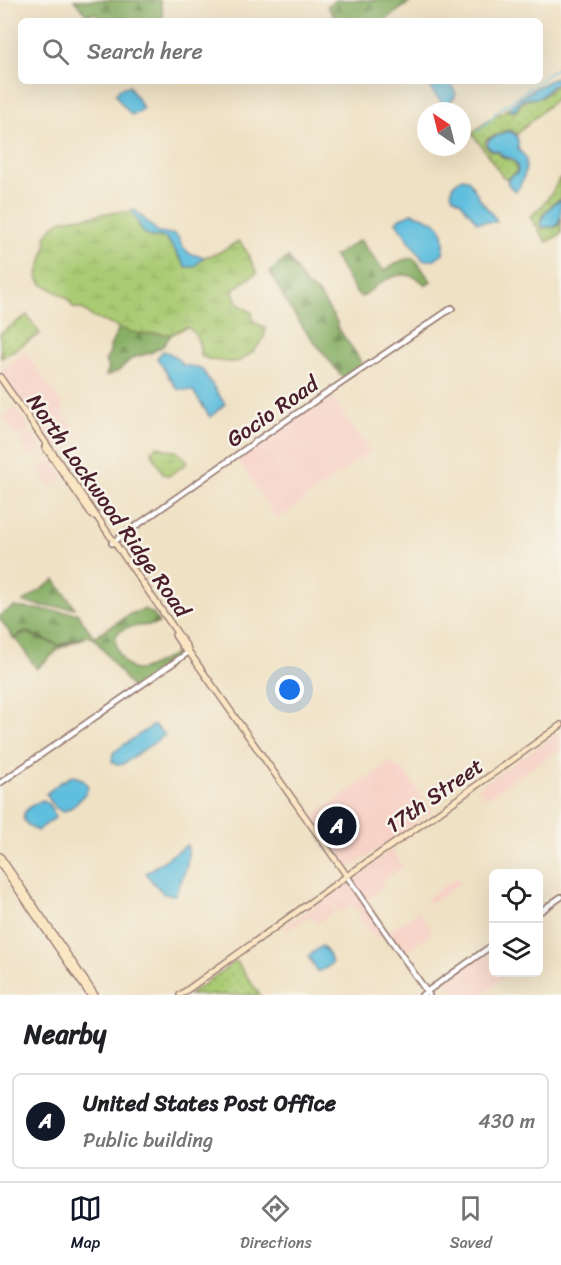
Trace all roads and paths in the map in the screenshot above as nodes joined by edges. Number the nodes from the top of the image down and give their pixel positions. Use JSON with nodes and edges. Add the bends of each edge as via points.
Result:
{"nodes":[{"id":1,"x":452,"y":308,"type":"dead end"},
{"id":2,"x":0,"y":377,"type":"edge"},
{"id":3,"x":0,"y":383,"type":"edge"},
{"id":4,"x":85,"y":503,"type":"junction"},
{"id":5,"x":113,"y":542,"type":"junction"},
{"id":6,"x":189,"y":652,"type":"junction"},
{"id":7,"x":561,"y":725,"type":"edge"},
{"id":8,"x":0,"y":783,"type":"edge"},
{"id":9,"x":0,"y":856,"type":"edge"},
{"id":10,"x":0,"y":863,"type":"edge"},
{"id":11,"x":347,"y":876,"type":"junction"},
{"id":12,"x":561,"y":897,"type":"edge"},
{"id":13,"x":543,"y":910,"type":"edge"},
{"id":14,"x":489,"y":948,"type":"edge"},
{"id":15,"x":426,"y":994,"type":"edge"},
{"id":16,"x":90,"y":995,"type":"edge"},
{"id":17,"x":95,"y":995,"type":"edge"},
{"id":18,"x":180,"y":995,"type":"edge"}],
"edges":[{"from":1,"to":5,"type":"street","name":"Gocio Road"},
{"from":2,"to":4,"type":"main road","name":"North Lockwood Ridge Road"},
{"from":3,"to":4,"type":"main road","name":"North Lockwood Ridge Road"},
{"from":4,"to":5,"type":"main road","name":"North Lockwood Ridge Road"},
{"from":4,"to":5,"type":"main road","name":"North Lockwood Ridge Road"},
{"from":5,"to":6,"type":"main road","name":"North Lockwood Ridge Road"},
{"from":6,"to":8,"type":"street"},
{"from":6,"to":11,"type":"main road","name":"North Lockwood Ridge Road"},
{"from":7,"to":11,"type":"main road","name":"17th Street"},
{"from":9,"to":17,"type":"main road"},
{"from":10,"to":16,"type":"main road"},
{"from":11,"to":15,"type":"street","name":"North Lockwood Ridge Road"},
{"from":11,"to":18,"type":"main road","name":"17th Street"},
{"from":12,"to":13,"type":"street"},
{"from":14,"to":15,"type":"street"}]}
